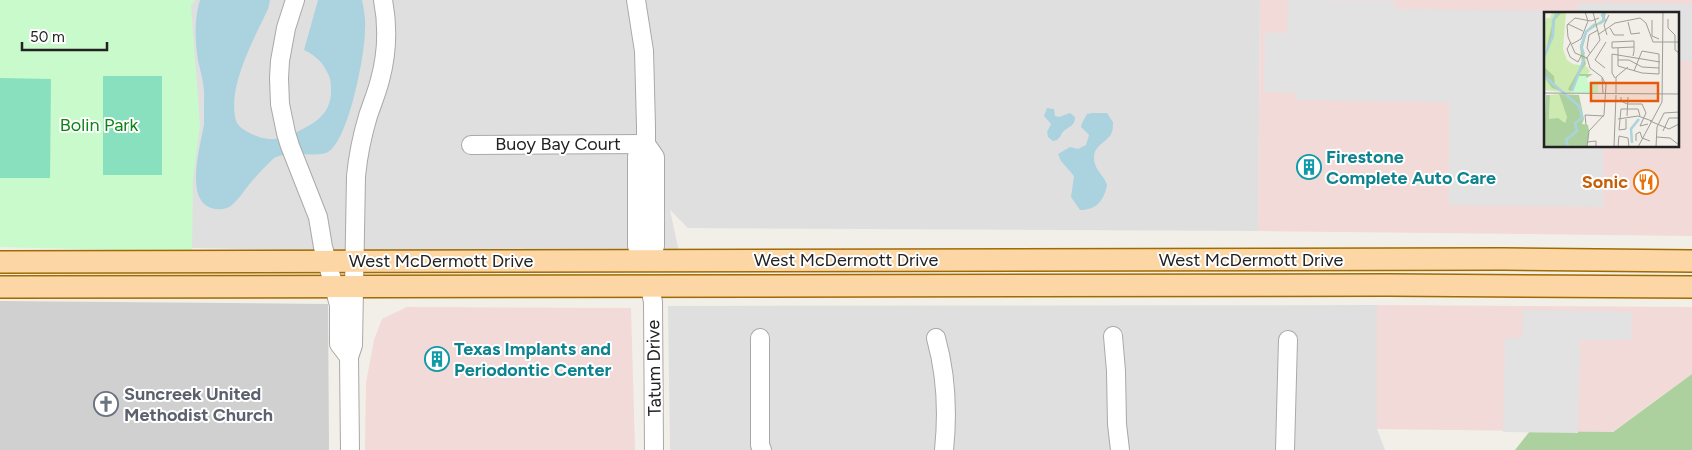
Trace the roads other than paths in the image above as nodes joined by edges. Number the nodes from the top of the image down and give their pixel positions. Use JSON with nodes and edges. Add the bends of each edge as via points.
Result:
{"nodes":[{"id":1,"x":295,"y":0,"type":"edge"},
{"id":2,"x":383,"y":0,"type":"edge"},
{"id":3,"x":636,"y":0,"type":"edge"},
{"id":4,"x":646,"y":144,"type":"junction"},
{"id":5,"x":471,"y":145,"type":"dead end"},
{"id":6,"x":1503,"y":259,"type":"junction"},
{"id":7,"x":327,"y":261,"type":"junction"},
{"id":8,"x":356,"y":261,"type":"junction"},
{"id":9,"x":647,"y":261,"type":"junction"},
{"id":10,"x":1692,"y":261,"type":"edge"},
{"id":11,"x":0,"y":262,"type":"edge"},
{"id":12,"x":1502,"y":285,"type":"junction"},
{"id":13,"x":345,"y":286,"type":"junction"},
{"id":14,"x":650,"y":287,"type":"junction"},
{"id":15,"x":1692,"y":287,"type":"edge"},
{"id":16,"x":0,"y":288,"type":"edge"},
{"id":17,"x":1113,"y":336,"type":"dead end"},
{"id":18,"x":760,"y":338,"type":"dead end"},
{"id":19,"x":936,"y":338,"type":"dead end"},
{"id":20,"x":1288,"y":340,"type":"dead end"},
{"id":21,"x":350,"y":450,"type":"edge"},
{"id":22,"x":654,"y":450,"type":"edge"},
{"id":23,"x":762,"y":450,"type":"edge"},
{"id":24,"x":944,"y":450,"type":"edge"},
{"id":25,"x":1120,"y":450,"type":"edge"},
{"id":26,"x":1285,"y":450,"type":"edge"}],
"edges":[{"from":1,"to":7,"type":"street","via":[[280,61],[279,91],[284,125],[318,217]]},
{"from":2,"to":8,"type":"street","via":[[384,64],[358,162]]},
{"from":3,"to":4,"type":"street","via":[[644,51]]},
{"from":4,"to":5,"type":"street","name":"Buoy Bay Court"},
{"from":4,"to":9,"type":"street","via":[[655,157],[655,246]]},
{"from":6,"to":9,"type":"main road","name":"West McDermott Drive"},
{"from":6,"to":10,"type":"main road","name":"West McDermott Drive"},
{"from":6,"to":12,"type":"main road"},
{"from":7,"to":8,"type":"main road","name":"West McDermott Drive"},
{"from":7,"to":11,"type":"main road","name":"West McDermott Drive"},
{"from":7,"to":13,"type":"street"},
{"from":8,"to":9,"type":"main road","name":"West McDermott Drive"},
{"from":8,"to":13,"type":"street"},
{"from":9,"to":14,"type":"main road"},
{"from":12,"to":14,"type":"main road","name":"West McDermott Drive"},
{"from":12,"to":15,"type":"main road","name":"West McDermott Drive"},
{"from":13,"to":14,"type":"main road","name":"West McDermott Drive"},
{"from":13,"to":16,"type":"main road","name":"West McDermott Drive"},
{"from":13,"to":21,"type":"street","via":[[338,305],[339,344],[349,357]]},
{"from":14,"to":22,"type":"street","name":"Tatum Drive","via":[[653,302]]},
{"from":17,"to":25,"type":"street"},
{"from":18,"to":23,"type":"street"},
{"from":19,"to":24,"type":"street","via":[[943,371]]},
{"from":20,"to":26,"type":"street"}]}
